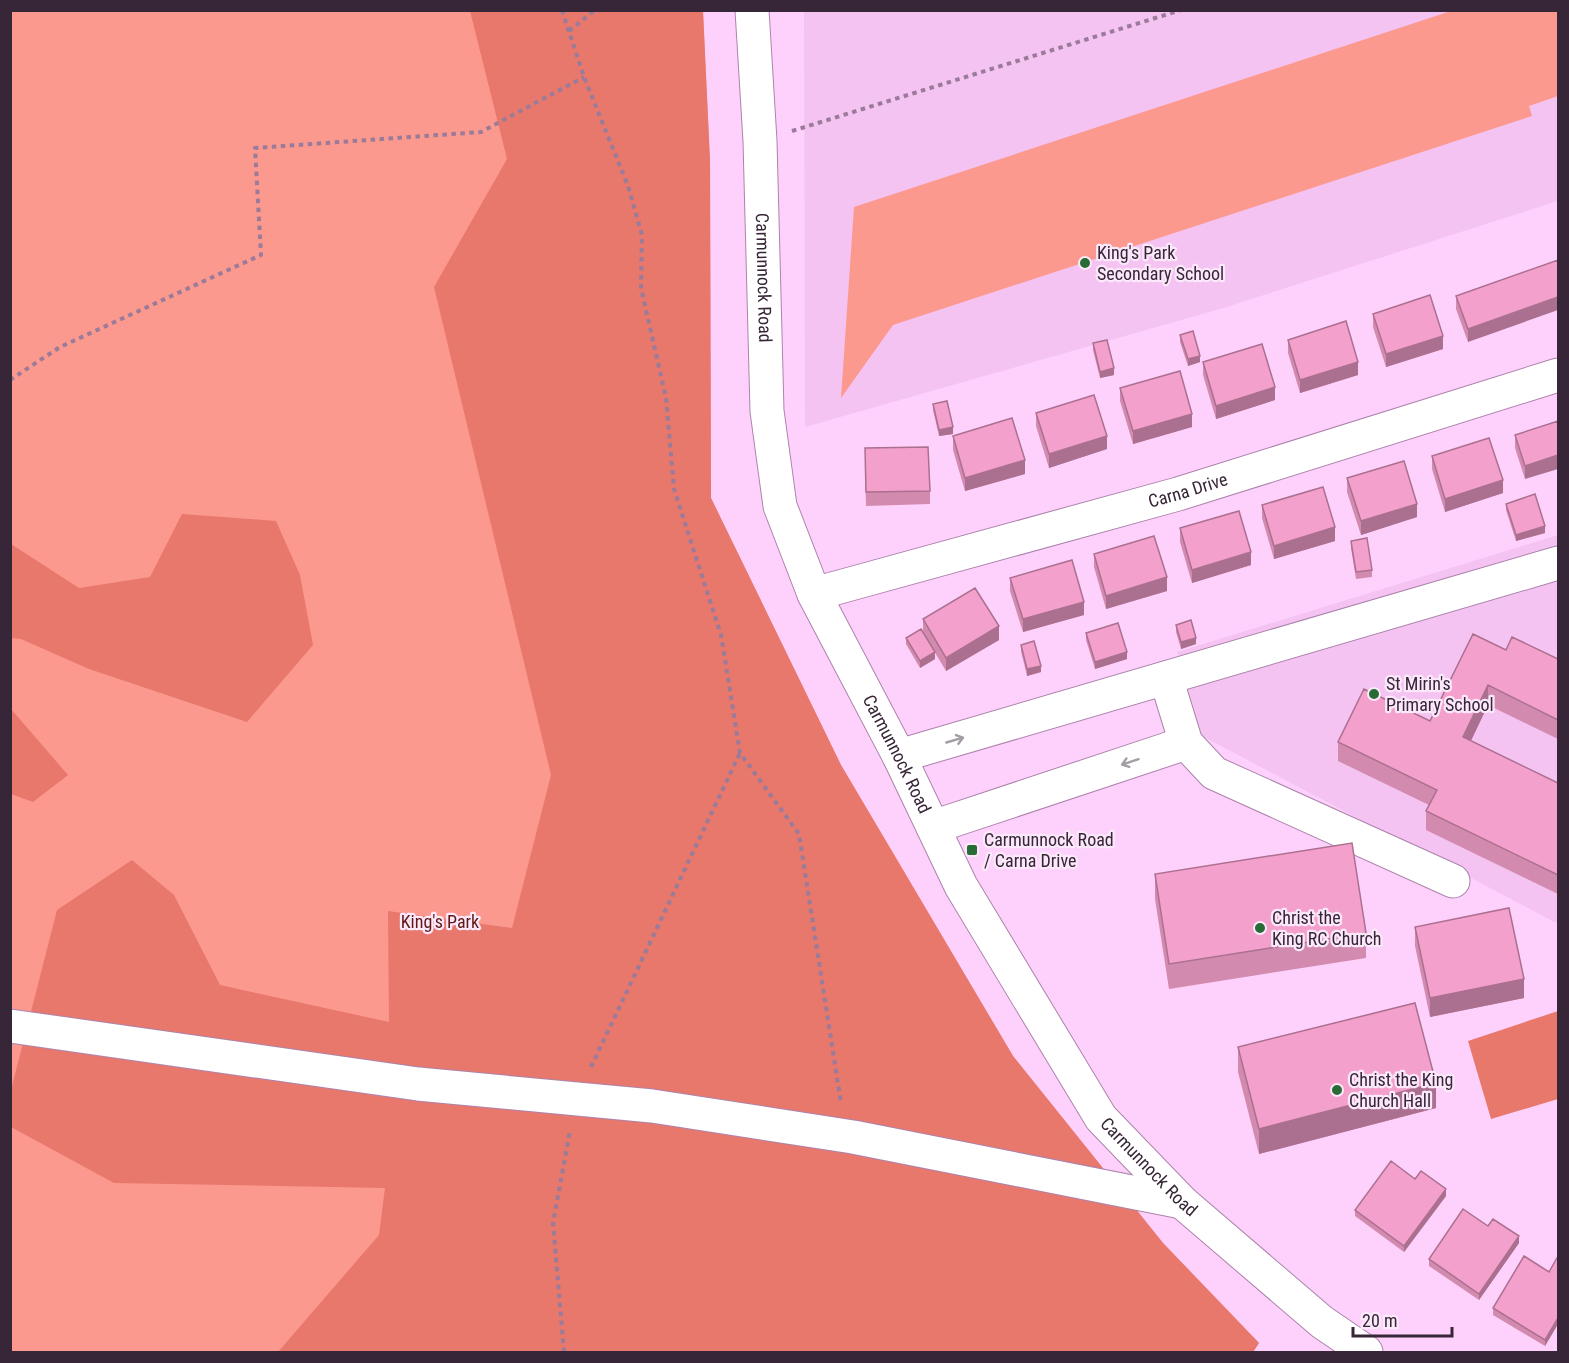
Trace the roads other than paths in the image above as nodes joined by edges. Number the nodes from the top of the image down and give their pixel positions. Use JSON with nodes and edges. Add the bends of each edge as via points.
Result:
{"nodes":[{"id":1,"x":752,"y":10,"type":"edge"},
{"id":2,"x":1558,"y":375,"type":"edge"},
{"id":3,"x":1558,"y":563,"type":"edge"},
{"id":4,"x":814,"y":594,"type":"junction"},
{"id":5,"x":1166,"y":678,"type":"junction"},
{"id":6,"x":1186,"y":743,"type":"junction"},
{"id":7,"x":899,"y":756,"type":"junction"},
{"id":8,"x":933,"y":827,"type":"junction"},
{"id":9,"x":1453,"y":881,"type":"dead end"},
{"id":10,"x":10,"y":1026,"type":"edge"},
{"id":11,"x":1182,"y":1202,"type":"junction"},
{"id":12,"x":1366,"y":1353,"type":"edge"}],
"edges":[{"from":1,"to":4,"type":"main road","name":"Carmunnock Road","via":[[760,141],[766,411],[780,506]]},
{"from":2,"to":4,"type":"main road","name":"Carna Drive","via":[[1178,494]]},
{"from":3,"to":5,"type":"main road"},
{"from":4,"to":7,"type":"main road","name":"Carmunnock Road"},
{"from":5,"to":6,"type":"main road"},
{"from":7,"to":5,"type":"main road","one_way":true},
{"from":6,"to":8,"type":"main road","one_way":true},
{"from":6,"to":9,"type":"main road","via":[[1214,773]]},
{"from":7,"to":8,"type":"main road","name":"Carmunnock Road"},
{"from":8,"to":11,"type":"main road","name":"Carmunnock Road","via":[[961,886],[1101,1118]]},
{"from":10,"to":11,"type":"main road","via":[[418,1084],[652,1106],[846,1136]]},
{"from":11,"to":12,"type":"main road","name":"Carmunnock Road","via":[[1322,1322]]}]}
